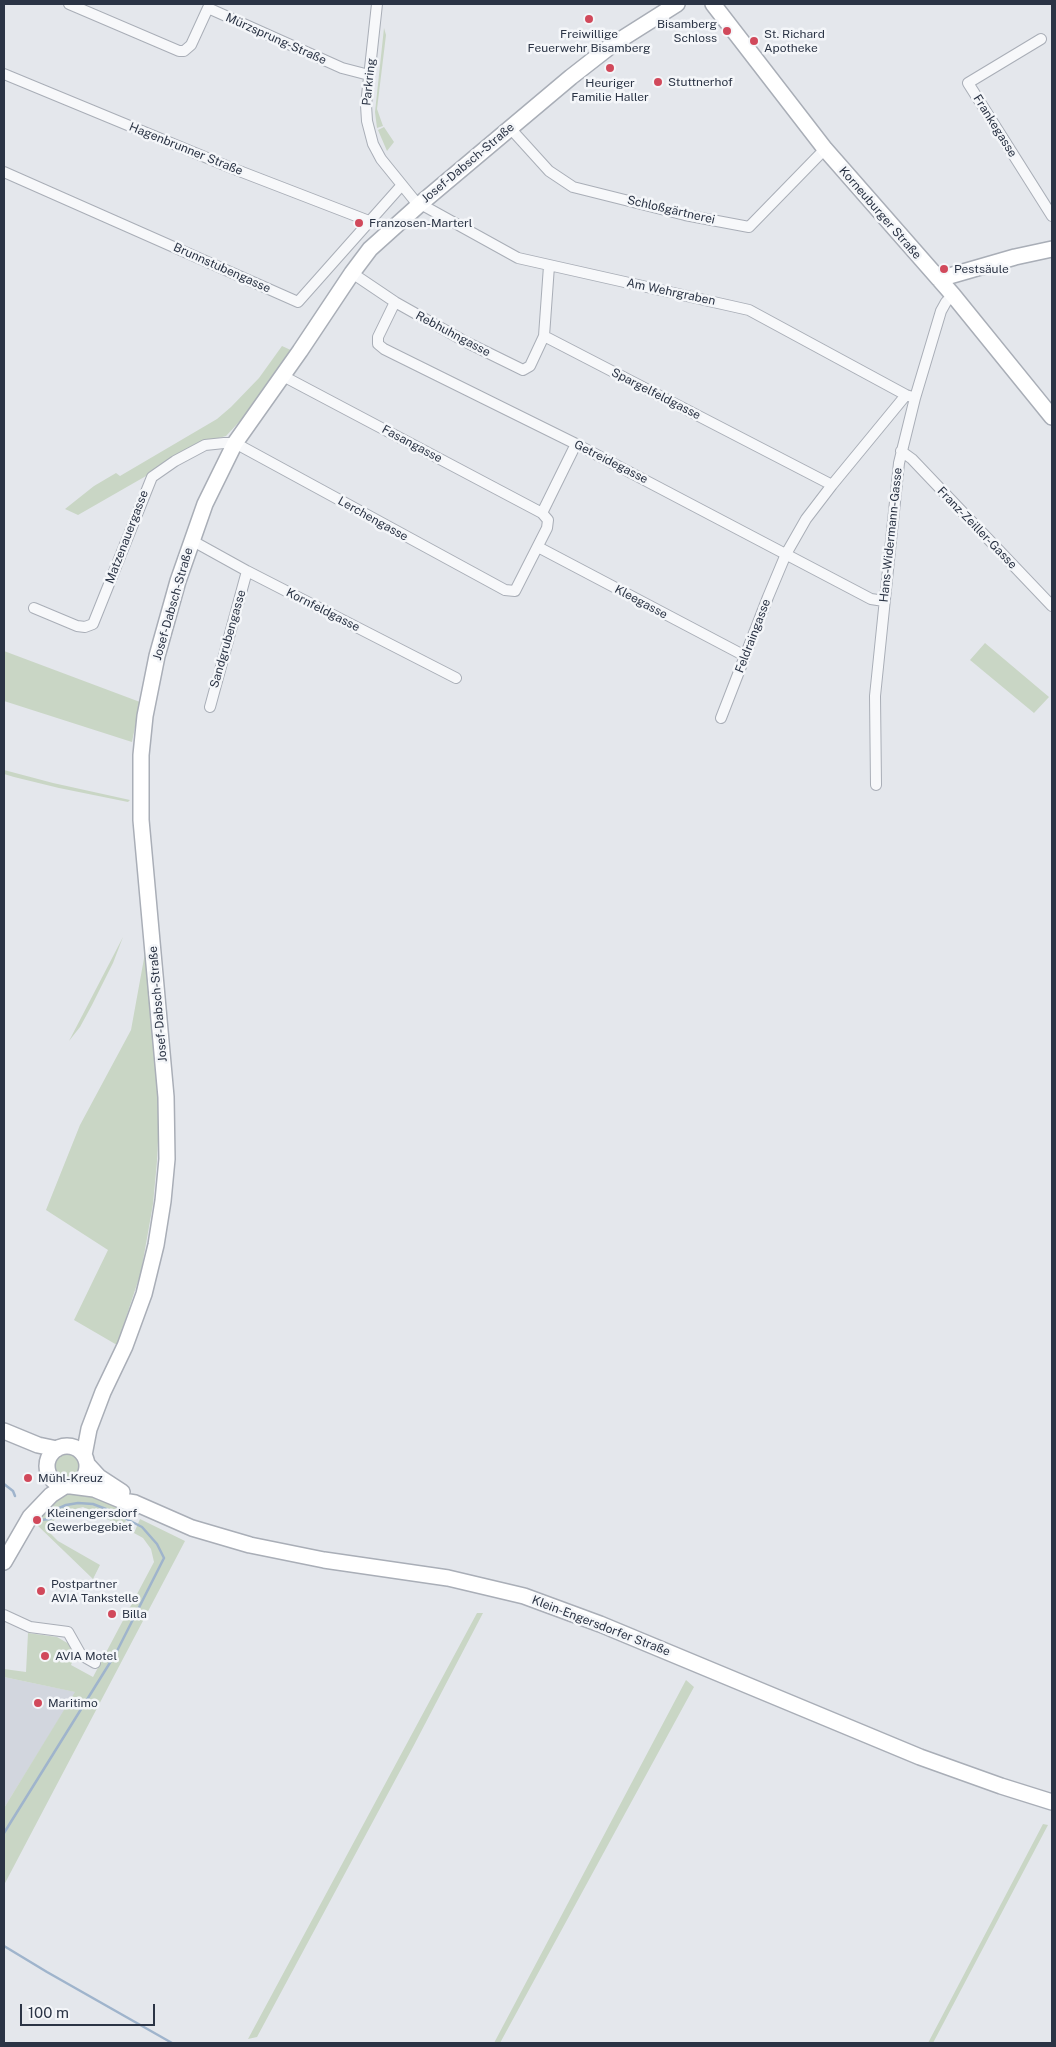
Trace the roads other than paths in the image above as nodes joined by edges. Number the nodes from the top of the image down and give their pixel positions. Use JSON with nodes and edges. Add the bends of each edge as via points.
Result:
{"nodes":[{"id":1,"x":69,"y":4,"type":"edge"},
{"id":2,"x":377,"y":4,"type":"edge"},
{"id":3,"x":677,"y":4,"type":"edge"},
{"id":4,"x":713,"y":4,"type":"edge"},
{"id":5,"x":207,"y":6,"type":"edge"},
{"id":6,"x":1041,"y":39,"type":"dead end"},
{"id":7,"x":4,"y":74,"type":"edge"},
{"id":8,"x":369,"y":76,"type":"junction"},
{"id":9,"x":510,"y":128,"type":"junction"},
{"id":10,"x":825,"y":149,"type":"junction"},
{"id":11,"x":4,"y":172,"type":"edge"},
{"id":12,"x":401,"y":186,"type":"junction"},
{"id":13,"x":420,"y":204,"type":"junction"},
{"id":14,"x":1052,"y":216,"type":"edge"},
{"id":15,"x":369,"y":221,"type":"junction"},
{"id":16,"x":1052,"y":250,"type":"edge"},
{"id":17,"x":550,"y":266,"type":"junction"},
{"id":18,"x":352,"y":273,"type":"junction"},
{"id":19,"x":939,"y":279,"type":"junction"},
{"id":20,"x":953,"y":295,"type":"junction"},
{"id":21,"x":395,"y":302,"type":"junction"},
{"id":22,"x":544,"y":336,"type":"junction"},
{"id":23,"x":283,"y":376,"type":"junction"},
{"id":24,"x":911,"y":396,"type":"junction"},
{"id":25,"x":1052,"y":417,"type":"edge"},
{"id":26,"x":235,"y":443,"type":"junction"},
{"id":27,"x":576,"y":444,"type":"junction"},
{"id":28,"x":901,"y":451,"type":"junction"},
{"id":29,"x":832,"y":485,"type":"junction"},
{"id":30,"x":542,"y":513,"type":"junction"},
{"id":31,"x":191,"y":540,"type":"junction"},
{"id":32,"x":538,"y":547,"type":"junction"},
{"id":33,"x":786,"y":554,"type":"junction"},
{"id":34,"x":247,"y":571,"type":"junction"},
{"id":35,"x":884,"y":601,"type":"junction"},
{"id":36,"x":1052,"y":606,"type":"edge"},
{"id":37,"x":34,"y":608,"type":"dead end"},
{"id":38,"x":745,"y":656,"type":"junction"},
{"id":39,"x":456,"y":678,"type":"dead end"},
{"id":40,"x":210,"y":707,"type":"dead end"},
{"id":41,"x":722,"y":718,"type":"dead end"},
{"id":42,"x":876,"y":785,"type":"dead end"},
{"id":43,"x":103,"y":1392,"type":"junction"},
{"id":44,"x":4,"y":1432,"type":"edge"},
{"id":45,"x":60,"y":1448,"type":"junction"},
{"id":46,"x":86,"y":1460,"type":"junction"},
{"id":47,"x":47,"y":1469,"type":"junction"},
{"id":48,"x":68,"y":1486,"type":"junction"},
{"id":49,"x":135,"y":1503,"type":"junction"},
{"id":50,"x":30,"y":1517,"type":"junction"},
{"id":51,"x":4,"y":1562,"type":"edge"},
{"id":52,"x":4,"y":1615,"type":"edge"},
{"id":53,"x":95,"y":1663,"type":"dead end"},
{"id":54,"x":1052,"y":1802,"type":"edge"}],
"edges":[{"from":1,"to":5,"type":"street","name":"Mürzsprung-Straße","via":[[179,51],[191,45]]},
{"from":2,"to":8,"type":"street","name":"Parkring"},
{"from":3,"to":9,"type":"main road","name":"Josef-Dabsch-Straße","via":[[610,47]]},
{"from":4,"to":10,"type":"main road","name":"Korneuburger Straße"},
{"from":5,"to":8,"type":"street","name":"Mürzsprung-Straße","via":[[342,68]]},
{"from":6,"to":14,"type":"street","name":"Frankegasse","via":[[968,83]]},
{"from":7,"to":15,"type":"street","name":"Hagenbrunner Straße"},
{"from":8,"to":12,"type":"street","name":"Parkring","via":[[366,113],[370,136]]},
{"from":9,"to":10,"type":"street","name":"Schloßgärtnerei","via":[[559,180],[590,192],[748,227]]},
{"from":9,"to":13,"type":"main road","name":"Josef-Dabsch-Straße"},
{"from":10,"to":19,"type":"main road","name":"Korneuburger Straße"},
{"from":11,"to":15,"type":"street","name":"Brunnstubengasse","via":[[298,302]]},
{"from":12,"to":13,"type":"street","name":"Parkring"},
{"from":12,"to":15,"type":"street","name":"Brunnstubengasse"},
{"from":13,"to":17,"type":"street","name":"Am Wehrgraben","via":[[504,251]]},
{"from":13,"to":18,"type":"main road","name":"Josef-Dabsch-Straße","via":[[379,240]]},
{"from":16,"to":19,"type":"main road"},
{"from":17,"to":22,"type":"street"},
{"from":17,"to":24,"type":"street","name":"Am Wehrgraben","via":[[749,310]]},
{"from":18,"to":21,"type":"street","name":"Rebhuhngasse"},
{"from":18,"to":23,"type":"main road","name":"Josef-Dabsch-Straße"},
{"from":19,"to":20,"type":"main road","name":"Korneuburger Straße"},
{"from":20,"to":24,"type":"street","name":"Hans-Widermann-Gasse","via":[[943,306]]},
{"from":20,"to":25,"type":"main road","name":"Korneuburger Straße"},
{"from":21,"to":22,"type":"street","name":"Rebhuhngasse","via":[[522,370],[530,366]]},
{"from":21,"to":27,"type":"street","name":"Getreidegasse","via":[[378,337],[381,348]]},
{"from":22,"to":29,"type":"street","name":"Spargelfeldgasse"},
{"from":23,"to":26,"type":"main road","name":"Josef-Dabsch-Straße"},
{"from":23,"to":30,"type":"street","name":"Fasangasse"},
{"from":24,"to":28,"type":"street","name":"Hans-Widermann-Gasse"},
{"from":24,"to":29,"type":"street"},
{"from":26,"to":31,"type":"main road","name":"Josef-Dabsch-Straße","via":[[213,484]]},
{"from":26,"to":32,"type":"street","name":"Lerchengasse","via":[[505,590],[512,592],[518,588]]},
{"from":26,"to":37,"type":"street","name":"Matzenauergasse","via":[[205,445],[152,477],[92,624],[77,626]]},
{"from":27,"to":30,"type":"street"},
{"from":27,"to":33,"type":"street","name":"Getreidegasse"},
{"from":28,"to":35,"type":"street","name":"Hans-Widermann-Gasse"},
{"from":28,"to":36,"type":"street","name":"Franz-Zeiller-Gasse"},
{"from":29,"to":33,"type":"street","via":[[806,519]]},
{"from":30,"to":32,"type":"street","via":[[548,523]]},
{"from":31,"to":34,"type":"street","name":"Kornfeldgasse"},
{"from":31,"to":43,"type":"main road","name":"Josef-Dabsch-Straße","via":[[157,656],[145,716],[140,766],[141,820],[166,1098],[165,1189],[144,1294],[125,1346]]},
{"from":32,"to":38,"type":"street","name":"Kleegasse"},
{"from":33,"to":35,"type":"street","name":"Getreidegasse","via":[[871,599]]},
{"from":33,"to":38,"type":"street","name":"Feldraingasse"},
{"from":34,"to":39,"type":"street","name":"Kornfeldgasse"},
{"from":34,"to":40,"type":"street","name":"Sandgrubengasse"},
{"from":35,"to":42,"type":"street","name":"Hans-Widermann-Gasse","via":[[875,696]]},
{"from":38,"to":41,"type":"street","name":"Feldraingasse"},
{"from":43,"to":45,"type":"main road","name":"Josef-Dabsch-Straße","via":[[77,1431]]},
{"from":43,"to":46,"type":"main road","name":"Josef-Dabsch-Straße","via":[[89,1428]]},
{"from":44,"to":45,"type":"main road","via":[[38,1445]]},
{"from":44,"to":47,"type":"main road","via":[[35,1455]]},
{"from":45,"to":46,"type":"main road","via":[[76,1448]]},
{"from":45,"to":47,"type":"main road","via":[[49,1458]]},
{"from":46,"to":48,"type":"main road","via":[[83,1480]]},
{"from":46,"to":49,"type":"main road","name":"Klein-Engersdorfer Straße","via":[[99,1477]]},
{"from":47,"to":48,"type":"main road","via":[[54,1482]]},
{"from":47,"to":50,"type":"main road"},
{"from":48,"to":49,"type":"main road","name":"Klein-Engersdorfer Straße","via":[[94,1489]]},
{"from":48,"to":50,"type":"main road","via":[[51,1495]]},
{"from":49,"to":54,"type":"main road","name":"Klein-Engersdorfer Straße","via":[[192,1528],[250,1545],[324,1560],[448,1578],[542,1602],[920,1757]]},
{"from":50,"to":51,"type":"main road"},
{"from":52,"to":53,"type":"street","via":[[30,1627],[68,1632],[81,1655]]}]}
